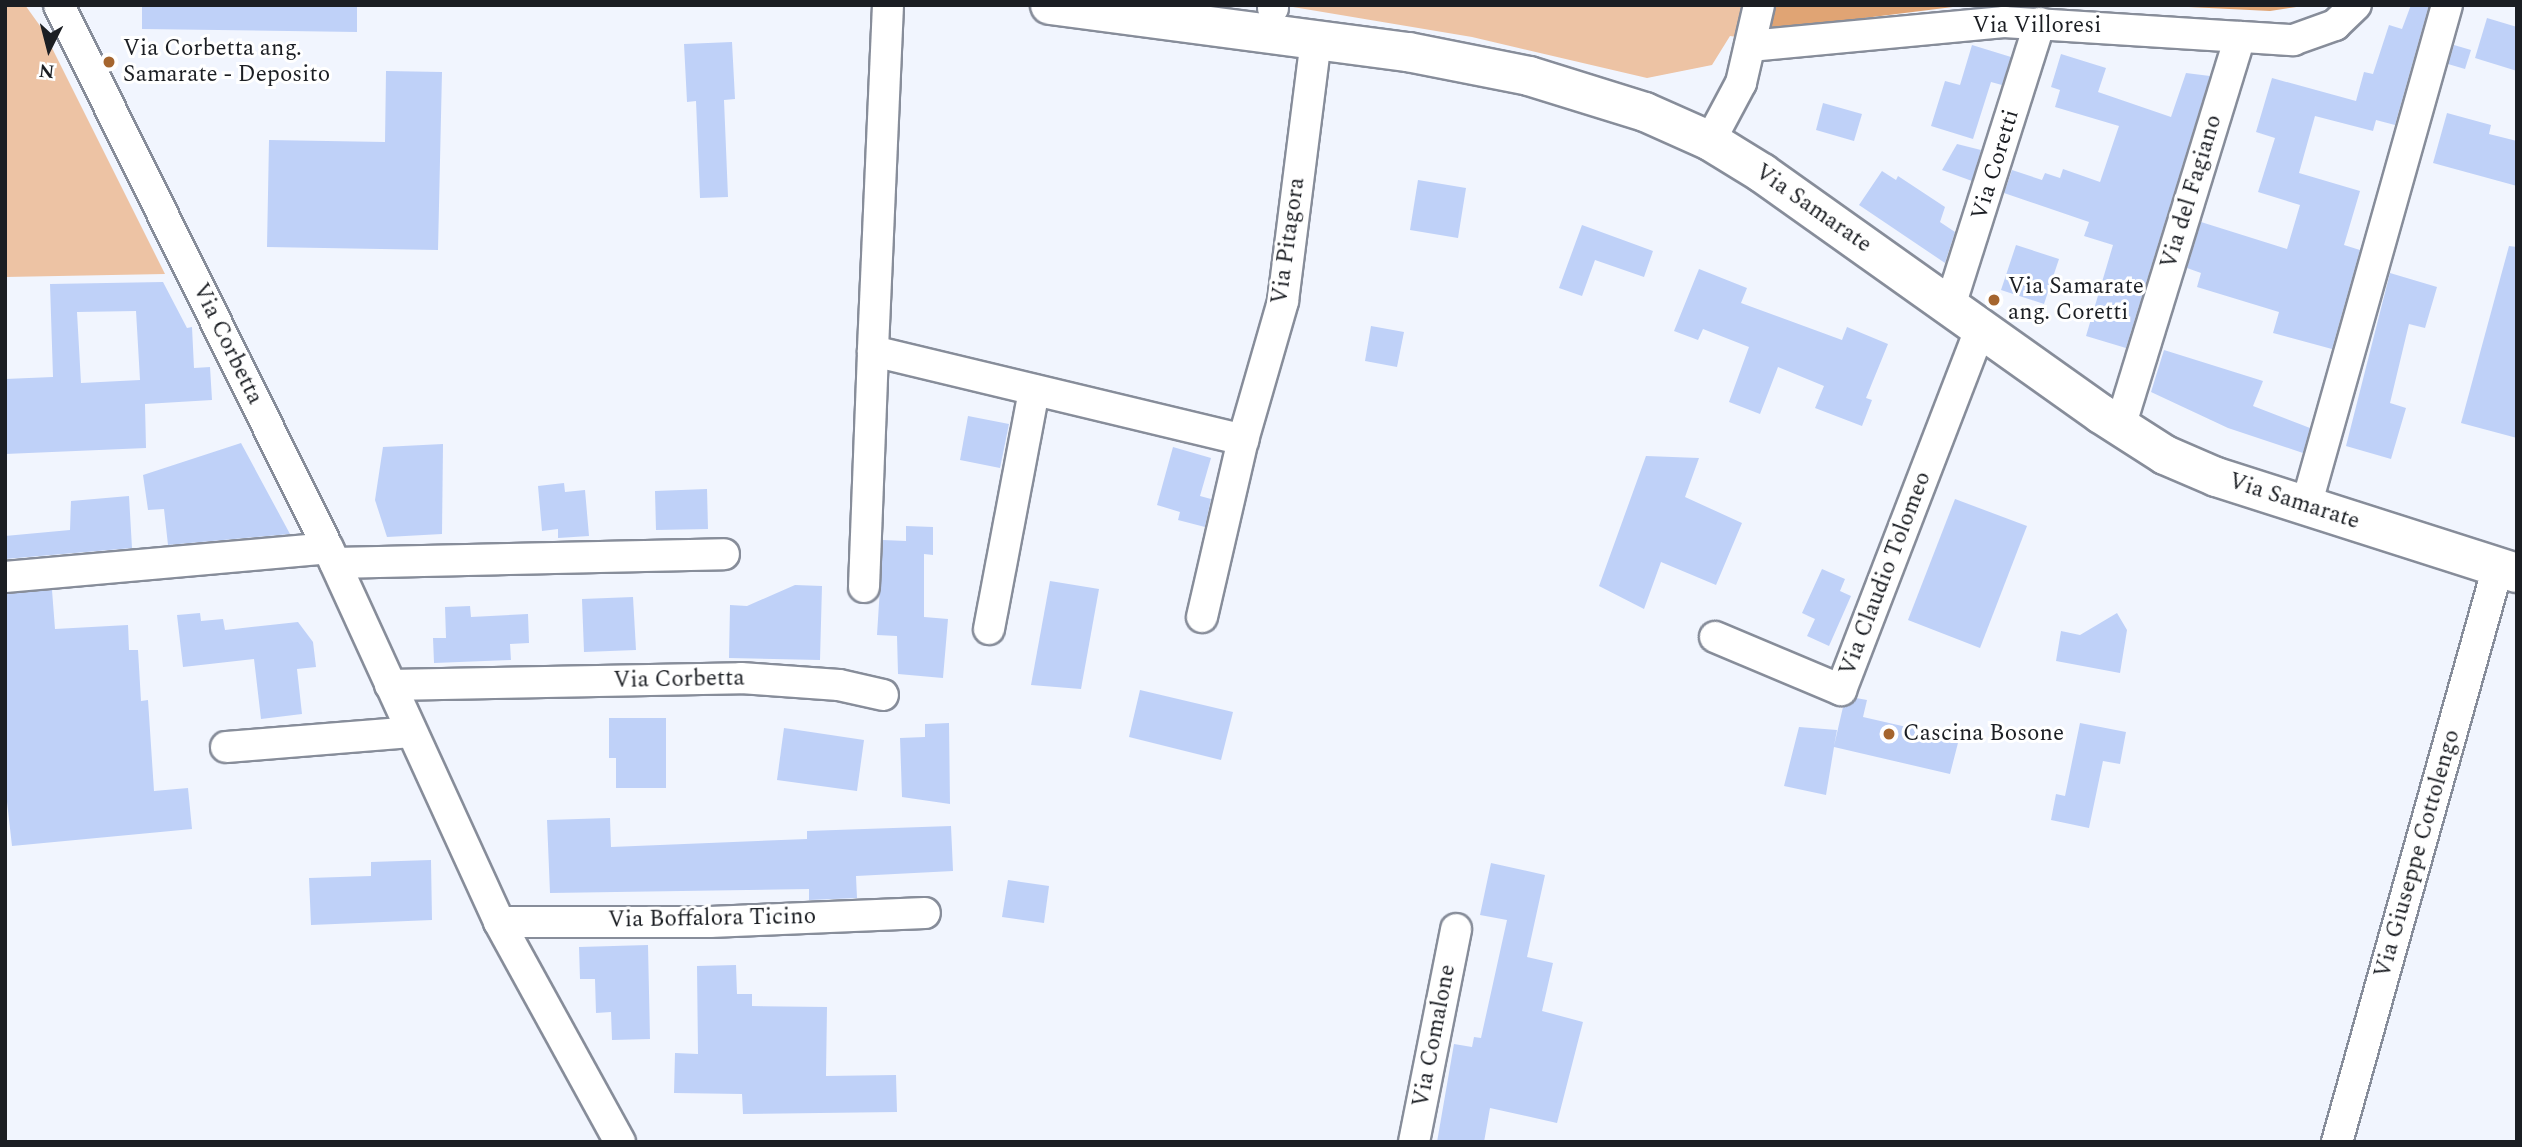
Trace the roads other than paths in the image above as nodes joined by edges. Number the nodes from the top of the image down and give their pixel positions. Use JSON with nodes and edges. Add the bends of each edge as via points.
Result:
{"nodes":[{"id":1,"x":59,"y":5,"type":"edge"},
{"id":2,"x":888,"y":5,"type":"edge"},
{"id":3,"x":1050,"y":5,"type":"edge"},
{"id":4,"x":1759,"y":5,"type":"edge"},
{"id":5,"x":2356,"y":5,"type":"edge"},
{"id":6,"x":2447,"y":5,"type":"edge"},
{"id":7,"x":2040,"y":23,"type":"junction"},
{"id":8,"x":2241,"y":37,"type":"junction"},
{"id":9,"x":1317,"y":38,"type":"junction"},
{"id":10,"x":1749,"y":46,"type":"junction"},
{"id":11,"x":1710,"y":141,"type":"junction"},
{"id":12,"x":1950,"y":306,"type":"junction"},
{"id":13,"x":1980,"y":329,"type":"junction"},
{"id":14,"x":873,"y":351,"type":"junction"},
{"id":15,"x":1034,"y":390,"type":"junction"},
{"id":16,"x":2120,"y":428,"type":"junction"},
{"id":17,"x":1243,"y":440,"type":"junction"},
{"id":18,"x":2306,"y":506,"type":"junction"},
{"id":19,"x":724,"y":554,"type":"dead end"},
{"id":20,"x":331,"y":556,"type":"junction"},
{"id":21,"x":2508,"y":570,"type":"edge"},
{"id":22,"x":5,"y":577,"type":"edge"},
{"id":23,"x":864,"y":587,"type":"dead end"},
{"id":24,"x":1202,"y":617,"type":"dead end"},
{"id":25,"x":989,"y":629,"type":"dead end"},
{"id":26,"x":1715,"y":637,"type":"dead end"},
{"id":27,"x":390,"y":685,"type":"junction"},
{"id":28,"x":883,"y":695,"type":"dead end"},
{"id":29,"x":411,"y":732,"type":"junction"},
{"id":30,"x":226,"y":747,"type":"dead end"},
{"id":31,"x":925,"y":913,"type":"dead end"},
{"id":32,"x":499,"y":922,"type":"junction"},
{"id":33,"x":1457,"y":929,"type":"dead end"},
{"id":34,"x":620,"y":1142,"type":"edge"},
{"id":35,"x":1414,"y":1142,"type":"edge"},
{"id":36,"x":2337,"y":1142,"type":"edge"}],
"edges":[{"from":1,"to":20,"type":"street","name":"Via Corbetta"},
{"from":2,"to":14,"type":"street"},
{"from":3,"to":9,"type":"street","name":"Via Samarate"},
{"from":4,"to":10,"type":"street"},
{"from":5,"to":8,"type":"street","name":"Via Villoresi","via":[[2335,25],[2308,37]]},
{"from":6,"to":18,"type":"street"},
{"from":7,"to":8,"type":"street","name":"Via Villoresi"},
{"from":7,"to":10,"type":"street","name":"Via Villoresi","via":[[2004,22]]},
{"from":7,"to":12,"type":"street","name":"Via Coretti"},
{"from":8,"to":16,"type":"street","name":"Via del Fagiano"},
{"from":9,"to":11,"type":"street","name":"Via Samarate","via":[[1435,56],[1573,88],[1645,112]]},
{"from":9,"to":17,"type":"street","name":"Via Pitagora","via":[[1283,301]]},
{"from":10,"to":11,"type":"street","via":[[1737,92]]},
{"from":11,"to":12,"type":"street","name":"Via Samarate"},
{"from":12,"to":13,"type":"street","name":"Via Samarate"},
{"from":13,"to":16,"type":"street","name":"Via Samarate"},
{"from":13,"to":26,"type":"street","name":"Via Claudio Tolomeo","via":[[1841,690]]},
{"from":14,"to":15,"type":"street"},
{"from":14,"to":23,"type":"street"},
{"from":15,"to":17,"type":"street"},
{"from":15,"to":25,"type":"street"},
{"from":16,"to":18,"type":"street","name":"Via Samarate","via":[[2185,465]]},
{"from":17,"to":24,"type":"street","name":"Via Pitagora"},
{"from":18,"to":21,"type":"street","name":"Via Samarate"},
{"from":19,"to":20,"type":"street"},
{"from":20,"to":22,"type":"street"},
{"from":20,"to":27,"type":"street","name":"Via Corbetta"},
{"from":21,"to":36,"type":"street","name":"Via Giuseppe Cottolengo"},
{"from":27,"to":28,"type":"street","name":"Via Corbetta","via":[[741,678],[839,685]]},
{"from":27,"to":29,"type":"street","name":"Via Corbetta"},
{"from":29,"to":30,"type":"street"},
{"from":29,"to":32,"type":"street","name":"Via Corbetta"},
{"from":31,"to":32,"type":"street","name":"Via Boffalora Ticino","via":[[710,922]]},
{"from":32,"to":34,"type":"street","name":"Via Corbetta"},
{"from":33,"to":35,"type":"street","name":"Via Comalone"}]}
